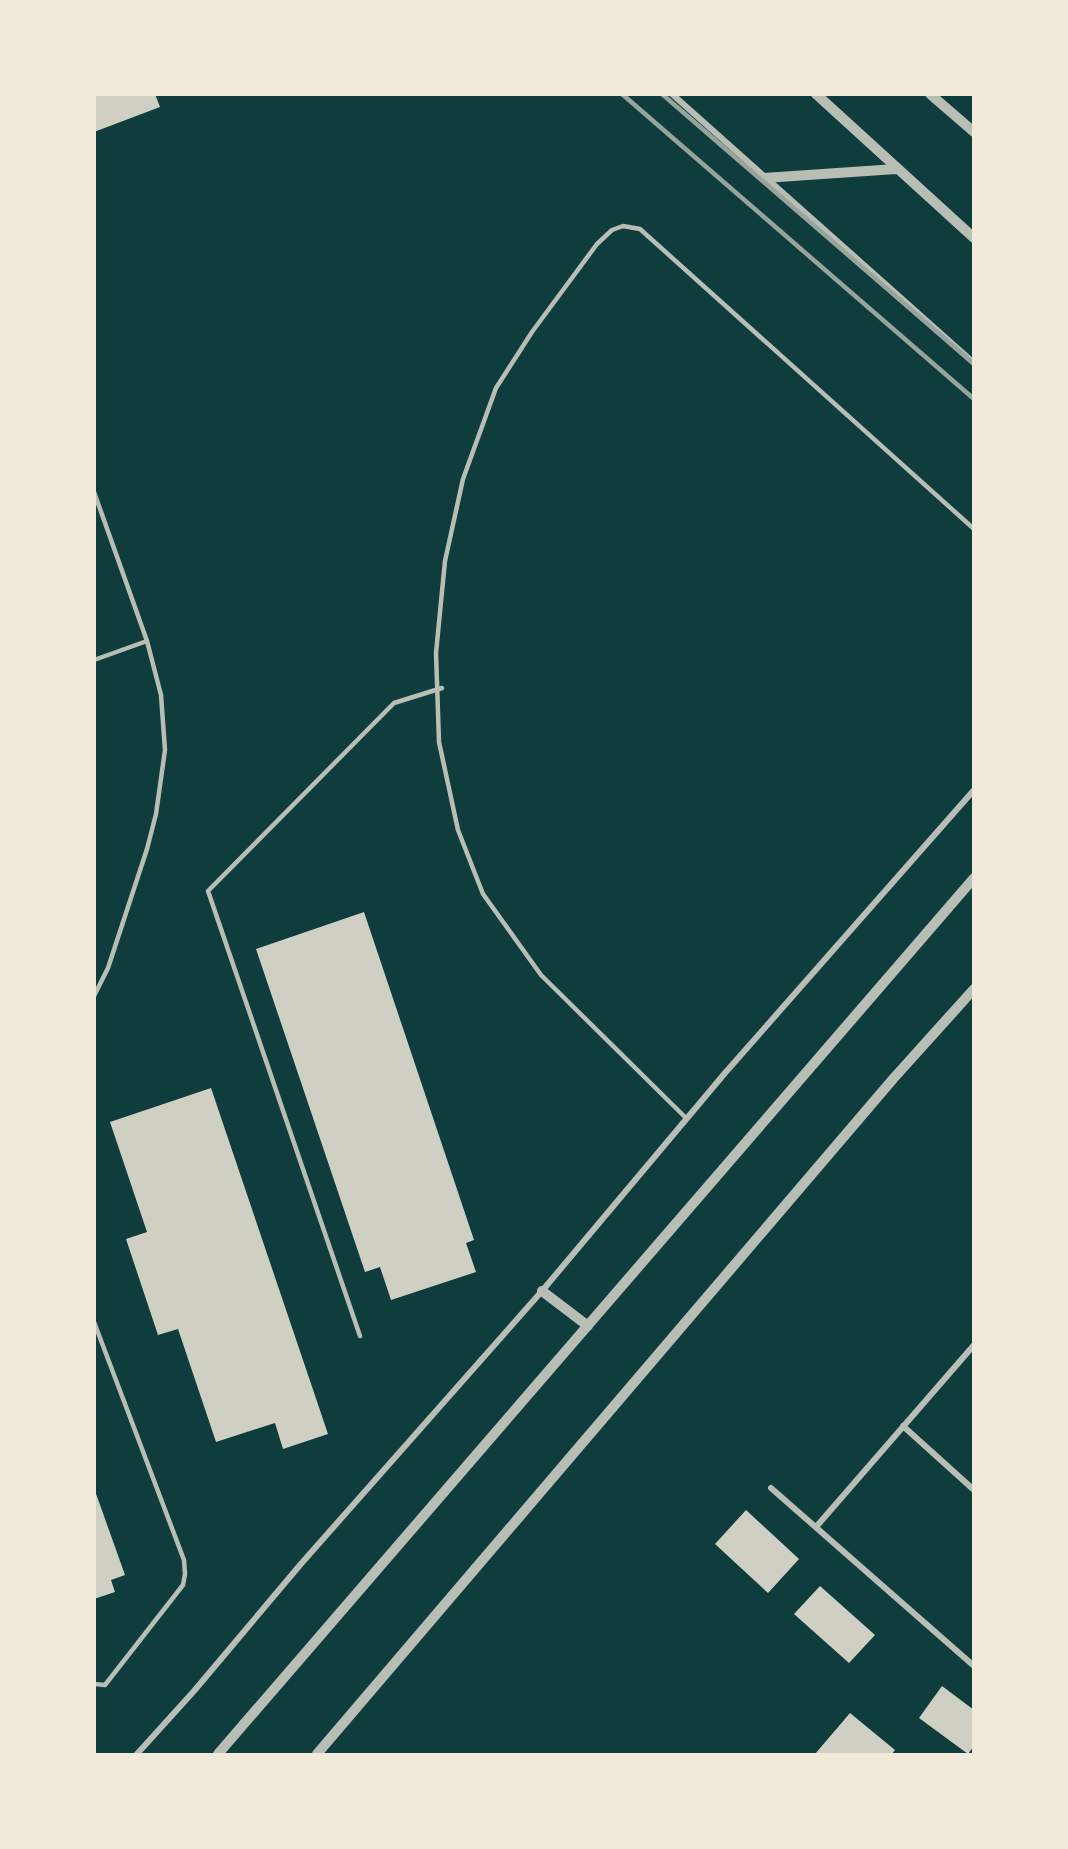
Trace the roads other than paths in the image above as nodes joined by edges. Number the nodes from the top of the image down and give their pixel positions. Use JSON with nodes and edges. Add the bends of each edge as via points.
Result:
{"nodes":[{"id":1,"x":672,"y":94,"type":"edge"},
{"id":2,"x":816,"y":94,"type":"edge"},
{"id":3,"x":930,"y":94,"type":"edge"},
{"id":4,"x":974,"y":132,"type":"edge"},
{"id":5,"x":896,"y":169,"type":"junction"},
{"id":6,"x":764,"y":178,"type":"junction"},
{"id":7,"x":974,"y":238,"type":"edge"},
{"id":8,"x":974,"y":363,"type":"edge"},
{"id":9,"x":94,"y":492,"type":"edge"},
{"id":10,"x":974,"y":529,"type":"edge"},
{"id":11,"x":147,"y":641,"type":"junction"},
{"id":12,"x":94,"y":660,"type":"edge"},
{"id":13,"x":440,"y":688,"type":"junction"},
{"id":14,"x":974,"y":790,"type":"edge"},
{"id":15,"x":974,"y":878,"type":"edge"},
{"id":16,"x":974,"y":989,"type":"edge"},
{"id":17,"x":94,"y":996,"type":"edge"},
{"id":18,"x":686,"y":1118,"type":"junction"},
{"id":19,"x":542,"y":1291,"type":"junction"},
{"id":20,"x":94,"y":1322,"type":"edge"},
{"id":21,"x":588,"y":1326,"type":"junction"},
{"id":22,"x":360,"y":1336,"type":"dead end"},
{"id":23,"x":974,"y":1345,"type":"edge"},
{"id":24,"x":903,"y":1426,"type":"junction"},
{"id":25,"x":771,"y":1488,"type":"dead end"},
{"id":26,"x":974,"y":1490,"type":"edge"},
{"id":27,"x":816,"y":1527,"type":"junction"},
{"id":28,"x":974,"y":1666,"type":"edge"},
{"id":29,"x":94,"y":1684,"type":"edge"},
{"id":30,"x":137,"y":1755,"type":"edge"},
{"id":31,"x":218,"y":1755,"type":"edge"},
{"id":32,"x":316,"y":1755,"type":"edge"}],
"edges":[{"from":1,"to":6,"type":"street"},
{"from":2,"to":5,"type":"street"},
{"from":3,"to":4,"type":"street"},
{"from":5,"to":6,"type":"street"},
{"from":5,"to":7,"type":"street"},
{"from":6,"to":8,"type":"street"},
{"from":9,"to":11,"type":"lane"},
{"from":10,"to":13,"type":"lane","via":[[640,229],[623,226],[597,244],[496,388],[463,479],[445,561],[436,653]]},
{"from":11,"to":12,"type":"lane"},
{"from":11,"to":17,"type":"lane","via":[[161,695],[165,750],[156,814],[108,968]]},
{"from":13,"to":18,"type":"lane","via":[[439,742],[458,830],[483,894],[541,975]]},
{"from":13,"to":22,"type":"lane","via":[[394,703],[208,891]]},
{"from":14,"to":18,"type":"street"},
{"from":15,"to":21,"type":"street"},
{"from":16,"to":32,"type":"street"},
{"from":18,"to":19,"type":"street"},
{"from":19,"to":21,"type":"street"},
{"from":19,"to":30,"type":"street"},
{"from":20,"to":29,"type":"lane","via":[[184,1560],[185,1574],[183,1585],[105,1685]]},
{"from":21,"to":31,"type":"street"},
{"from":23,"to":24,"type":"street"},
{"from":24,"to":26,"type":"street"},
{"from":24,"to":27,"type":"street"},
{"from":25,"to":27,"type":"street"},
{"from":27,"to":28,"type":"street"}]}
